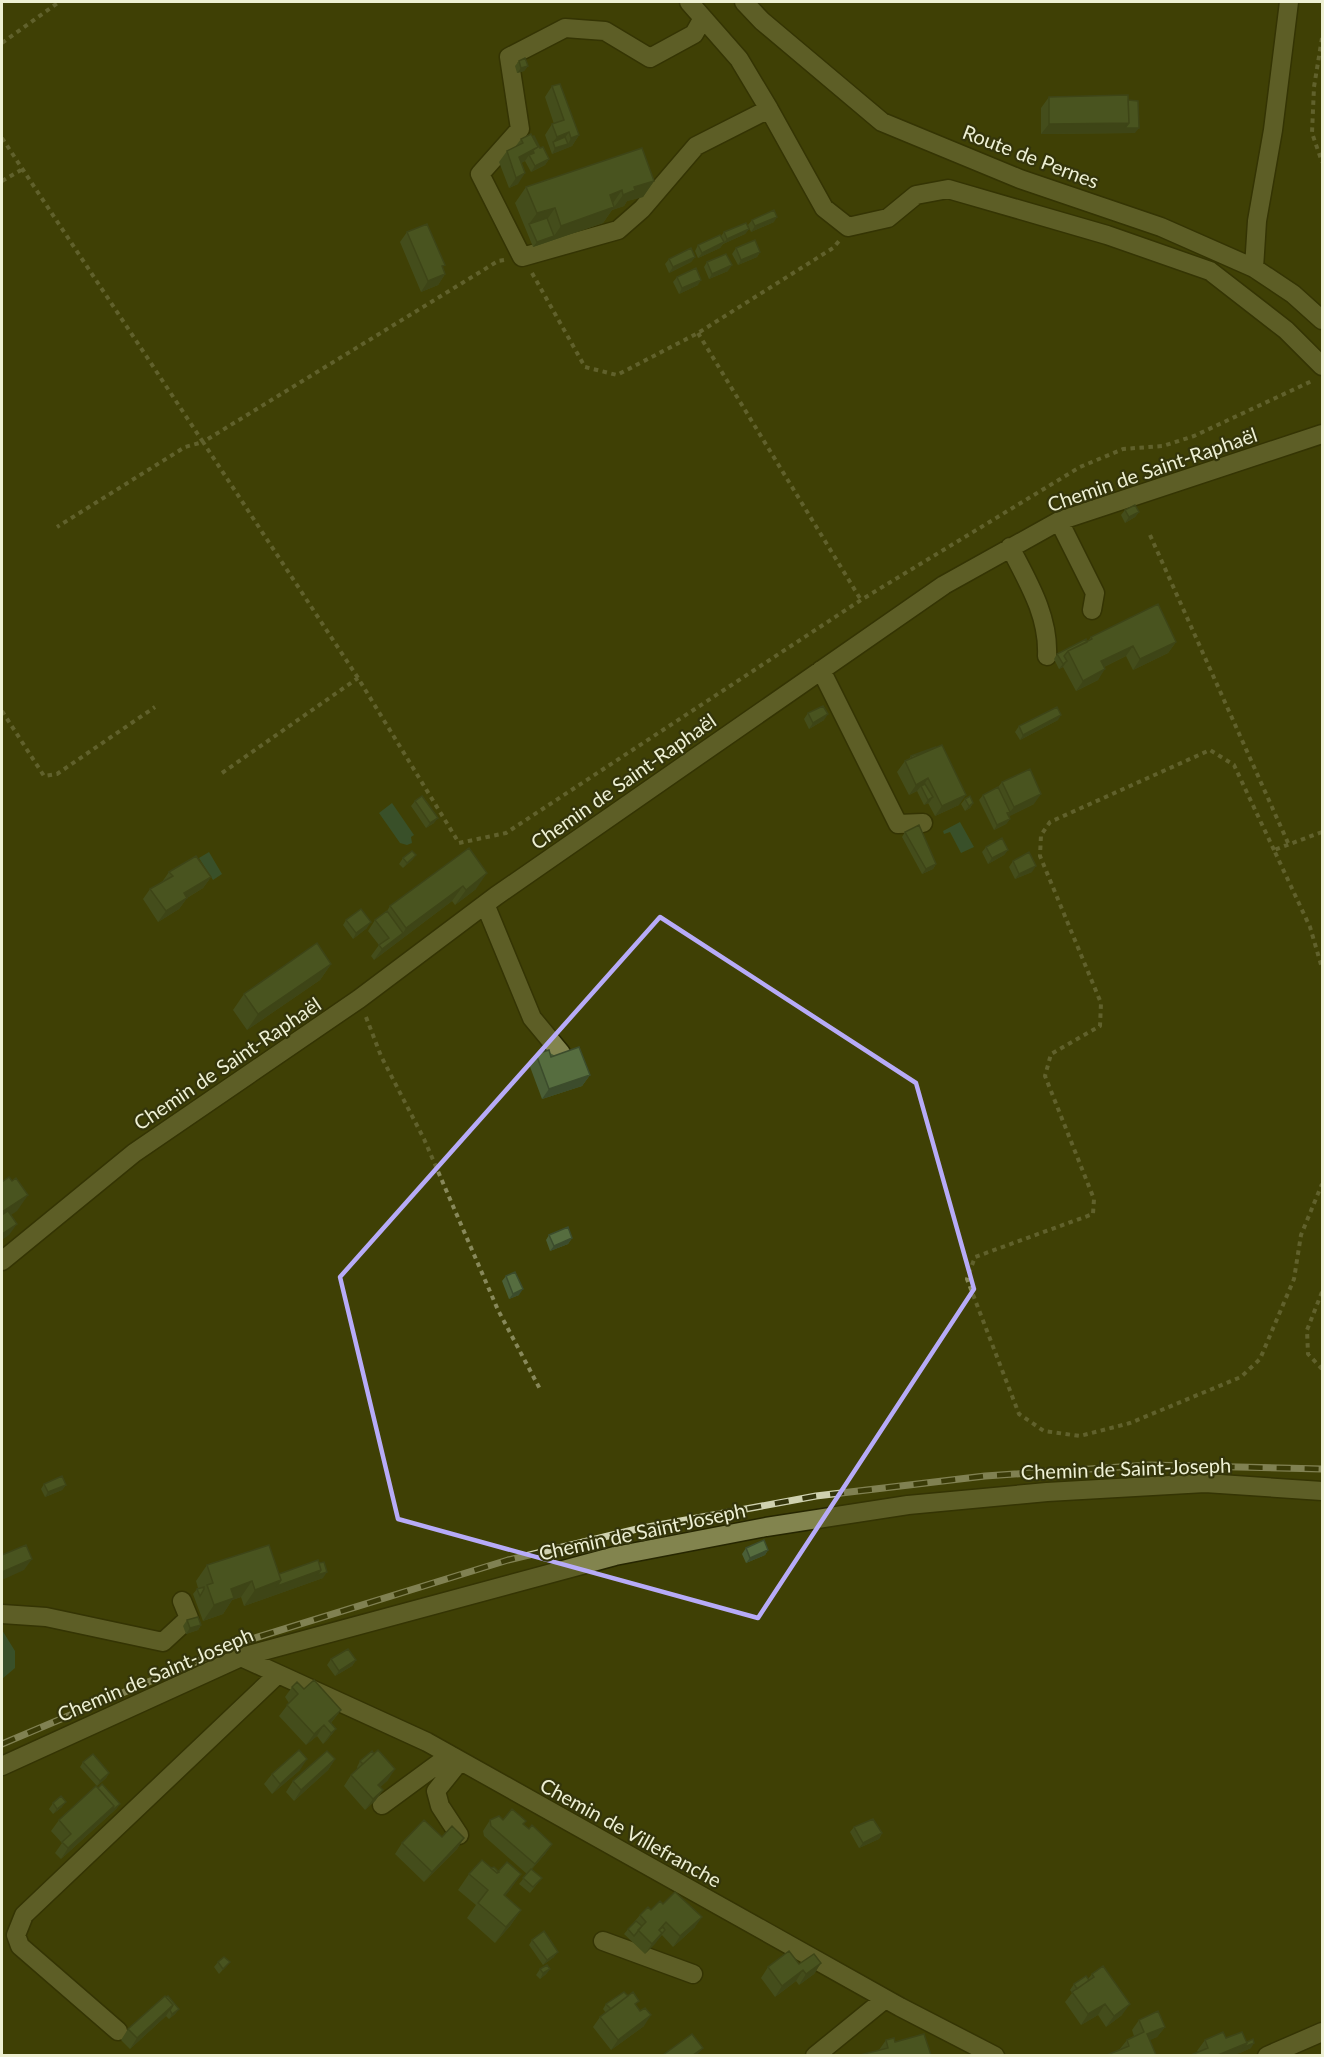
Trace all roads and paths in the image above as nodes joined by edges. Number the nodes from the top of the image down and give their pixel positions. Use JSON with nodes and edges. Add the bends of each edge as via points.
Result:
{"nodes":[{"id":1,"x":58,"y":2,"type":"edge"},
{"id":2,"x":689,"y":2,"type":"edge"},
{"id":3,"x":744,"y":2,"type":"edge"},
{"id":4,"x":1289,"y":2,"type":"edge"},
{"id":5,"x":703,"y":18,"type":"junction"},
{"id":6,"x":1323,"y":38,"type":"edge"},
{"id":7,"x":2,"y":43,"type":"edge"},
{"id":8,"x":770,"y":109,"type":"junction"},
{"id":9,"x":2,"y":138,"type":"edge"},
{"id":10,"x":1323,"y":162,"type":"edge"},
{"id":11,"x":21,"y":170,"type":"junction"},
{"id":12,"x":2,"y":181,"type":"edge"},
{"id":13,"x":848,"y":227,"type":"junction"},
{"id":14,"x":522,"y":257,"type":"junction"},
{"id":15,"x":1254,"y":268,"type":"junction"},
{"id":16,"x":1323,"y":320,"type":"edge"},
{"id":17,"x":698,"y":333,"type":"junction"},
{"id":18,"x":1323,"y":366,"type":"edge"},
{"id":19,"x":1323,"y":376,"type":"edge"},
{"id":20,"x":1323,"y":434,"type":"edge"},
{"id":21,"x":203,"y":442,"type":"junction"},
{"id":22,"x":1059,"y":521,"type":"junction"},
{"id":23,"x":57,"y":527,"type":"dead end"},
{"id":24,"x":1150,"y":535,"type":"dead end"},
{"id":25,"x":1010,"y":547,"type":"junction"},
{"id":26,"x":861,"y":600,"type":"junction"},
{"id":27,"x":1092,"y":610,"type":"dead end"},
{"id":28,"x":1047,"y":656,"type":"dead end"},
{"id":29,"x":821,"y":670,"type":"junction"},
{"id":30,"x":358,"y":678,"type":"junction"},
{"id":31,"x":155,"y":707,"type":"dead end"},
{"id":32,"x":2,"y":711,"type":"edge"},
{"id":33,"x":222,"y":773,"type":"dead end"},
{"id":34,"x":923,"y":823,"type":"dead end"},
{"id":35,"x":1323,"y":832,"type":"edge"},
{"id":36,"x":1289,"y":845,"type":"junction"},
{"id":37,"x":1274,"y":850,"type":"junction"},
{"id":38,"x":485,"y":904,"type":"junction"},
{"id":39,"x":1323,"y":968,"type":"edge"},
{"id":40,"x":359,"y":999,"type":"junction"},
{"id":41,"x":561,"y":1053,"type":"edge"},
{"id":42,"x":1323,"y":1184,"type":"edge"},
{"id":43,"x":2,"y":1261,"type":"edge"},
{"id":44,"x":1323,"y":1292,"type":"edge"},
{"id":45,"x":1323,"y":1369,"type":"edge"},
{"id":46,"x":541,"y":1391,"type":"dead end"},
{"id":47,"x":1323,"y":1491,"type":"edge"},
{"id":48,"x":182,"y":1601,"type":"dead end"},
{"id":49,"x":2,"y":1614,"type":"edge"},
{"id":50,"x":241,"y":1657,"type":"junction"},
{"id":51,"x":278,"y":1674,"type":"junction"},
{"id":52,"x":455,"y":1758,"type":"junction"},
{"id":53,"x":2,"y":1766,"type":"edge"},
{"id":54,"x":382,"y":1805,"type":"dead end"},
{"id":55,"x":459,"y":1835,"type":"edge"},
{"id":56,"x":603,"y":1941,"type":"dead end"},
{"id":57,"x":693,"y":1974,"type":"dead end"},
{"id":58,"x":885,"y":1999,"type":"junction"},
{"id":59,"x":118,"y":2031,"type":"dead end"},
{"id":60,"x":1323,"y":2032,"type":"edge"},
{"id":61,"x":815,"y":2055,"type":"edge"},
{"id":62,"x":994,"y":2055,"type":"edge"},
{"id":63,"x":1267,"y":2055,"type":"edge"}],
"edges":[{"from":1,"to":7,"type":"path"},
{"from":2,"to":5,"type":"street"},
{"from":3,"to":15,"type":"street","name":"Route de Pernes","via":[[882,122],[1020,179],[1161,226]]},
{"from":4,"to":15,"type":"street","via":[[1257,221]]},
{"from":5,"to":8,"type":"street","via":[[739,60]]},
{"from":5,"to":14,"type":"street","via":[[694,34],[650,58],[605,31],[565,28],[510,57],[520,129],[480,174]]},
{"from":6,"to":10,"type":"path","via":[[1314,87],[1312,133]]},
{"from":8,"to":13,"type":"street","via":[[824,208]]},
{"from":8,"to":14,"type":"street","via":[[696,146],[642,209],[618,230]]},
{"from":9,"to":11,"type":"path"},
{"from":11,"to":12,"type":"path"},
{"from":11,"to":21,"type":"path"},
{"from":13,"to":17,"type":"path","via":[[833,248]]},
{"from":13,"to":18,"type":"street","via":[[888,218],[916,195],[948,189],[1107,234],[1210,271],[1286,330]]},
{"from":14,"to":17,"type":"path","via":[[585,367],[617,375]]},
{"from":14,"to":21,"type":"path","via":[[498,261]]},
{"from":15,"to":16,"type":"street","name":"Route de Pernes"},
{"from":17,"to":26,"type":"path"},
{"from":19,"to":26,"type":"path","via":[[1194,436],[1163,446],[1123,449],[1080,467]]},
{"from":20,"to":22,"type":"street","name":"Chemin de Saint-Raphaël"},
{"from":21,"to":23,"type":"path","via":[[185,447]]},
{"from":21,"to":30,"type":"path"},
{"from":22,"to":25,"type":"street","name":"Chemin de Saint-Raphaël"},
{"from":22,"to":27,"type":"street","via":[[1095,593]]},
{"from":24,"to":36,"type":"path"},
{"from":25,"to":28,"type":"street","via":[[1048,633]]},
{"from":25,"to":29,"type":"street","name":"Chemin de Saint-Raphaël","via":[[944,585]]},
{"from":26,"to":30,"type":"path","via":[[506,833],[459,843]]},
{"from":29,"to":34,"type":"street","via":[[898,824]]},
{"from":29,"to":38,"type":"street","name":"Chemin de Saint-Raphaël"},
{"from":30,"to":33,"type":"path"},
{"from":31,"to":32,"type":"path","via":[[57,774],[44,776]]},
{"from":35,"to":36,"type":"path"},
{"from":36,"to":37,"type":"path"},
{"from":37,"to":39,"type":"path","via":[[1310,927]]},
{"from":37,"to":42,"type":"path","via":[[1234,765],[1210,750],[1050,822],[1041,835],[1040,856],[1101,1003],[1100,1026],[1052,1054],[1045,1076],[1094,1199],[1093,1214],[975,1257],[967,1279],[1019,1414],[1044,1431],[1080,1436],[1130,1423],[1241,1377],[1260,1359],[1294,1279],[1301,1235]]},
{"from":38,"to":40,"type":"street","name":"Chemin de Saint-Raphaël"},
{"from":38,"to":41,"type":"street","via":[[532,1018]]},
{"from":40,"to":43,"type":"street","name":"Chemin de Saint-Raphaël","via":[[134,1153]]},
{"from":40,"to":46,"type":"path","via":[[381,1056],[424,1139],[498,1310]]},
{"from":44,"to":45,"type":"path","via":[[1307,1330],[1308,1354]]},
{"from":47,"to":50,"type":"street","name":"Chemin de Saint-Joseph","via":[[1205,1483],[908,1505],[615,1556]]},
{"from":48,"to":49,"type":"street","via":[[189,1618],[163,1642],[46,1617]]},
{"from":50,"to":51,"type":"street","name":"Chemin de Villefranche"},
{"from":50,"to":53,"type":"street","name":"Chemin de Saint-Joseph"},
{"from":51,"to":52,"type":"street","name":"Chemin de Villefranche"},
{"from":51,"to":59,"type":"street","via":[[24,1915],[16,1935],[20,1946]]},
{"from":52,"to":54,"type":"street"},
{"from":52,"to":55,"type":"street","via":[[436,1791],[440,1806]]},
{"from":52,"to":58,"type":"street","name":"Chemin de Villefranche"},
{"from":56,"to":57,"type":"street"},
{"from":58,"to":61,"type":"street"},
{"from":58,"to":62,"type":"street","name":"Chemin de Villefranche"},
{"from":60,"to":63,"type":"street"}]}
